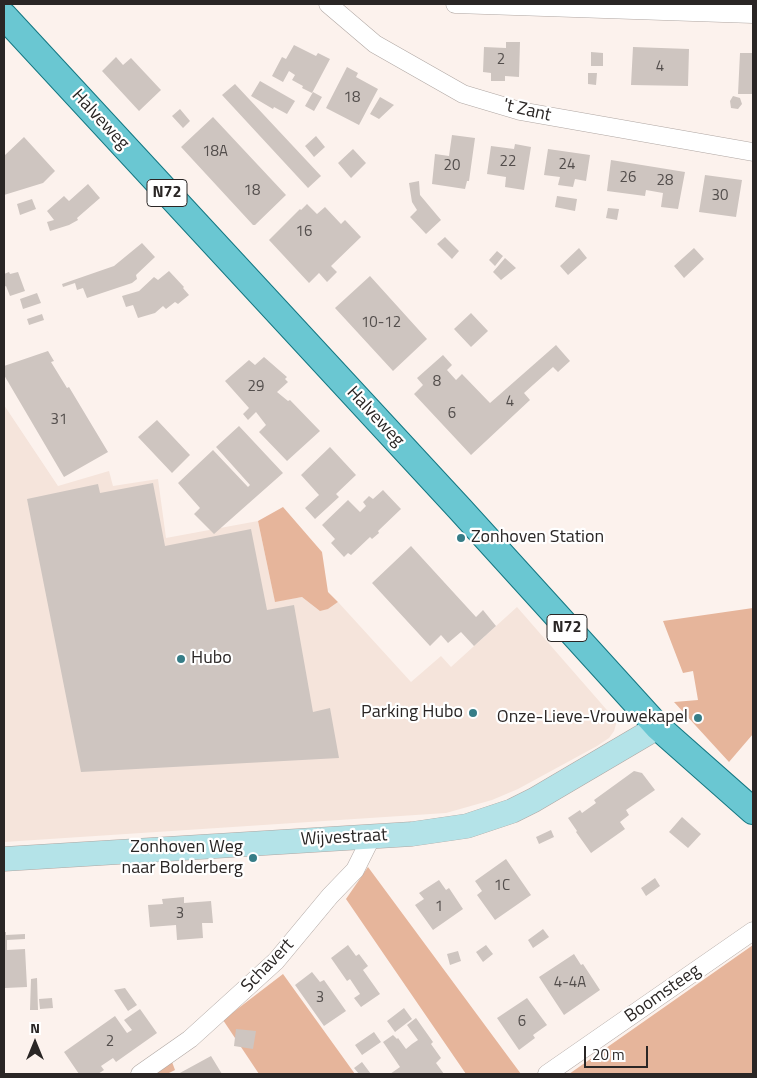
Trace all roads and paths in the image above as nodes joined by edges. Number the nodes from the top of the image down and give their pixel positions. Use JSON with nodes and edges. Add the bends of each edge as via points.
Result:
{"nodes":[{"id":1,"x":328,"y":4,"type":"edge"},
{"id":2,"x":455,"y":4,"type":"edge"},
{"id":3,"x":753,"y":14,"type":"edge"},
{"id":4,"x":4,"y":16,"type":"edge"},
{"id":5,"x":753,"y":152,"type":"edge"},
{"id":6,"x":658,"y":727,"type":"junction"},
{"id":7,"x":753,"y":811,"type":"edge"},
{"id":8,"x":372,"y":836,"type":"junction"},
{"id":9,"x":4,"y":859,"type":"edge"},
{"id":10,"x":753,"y":931,"type":"edge"},
{"id":11,"x":140,"y":1074,"type":"edge"},
{"id":12,"x":547,"y":1074,"type":"edge"}],
"edges":[{"from":1,"to":5,"type":"street","name":"'t Zant","via":[[375,44],[464,94],[520,111]]},
{"from":2,"to":3,"type":"street"},
{"from":4,"to":6,"type":"main road","name":"Halveweg","number":"N72"},
{"from":6,"to":7,"type":"main road","name":"Halveweg","number":"N72"},
{"from":6,"to":8,"type":"street","name":"Wijvestraat","via":[[512,811],[440,831]]},
{"from":8,"to":9,"type":"street","name":"Wijvestraat"},
{"from":8,"to":11,"type":"street","name":"Schavert","via":[[356,870],[276,961],[190,1039]]},
{"from":10,"to":12,"type":"street","name":"Boomsteeg"}]}
